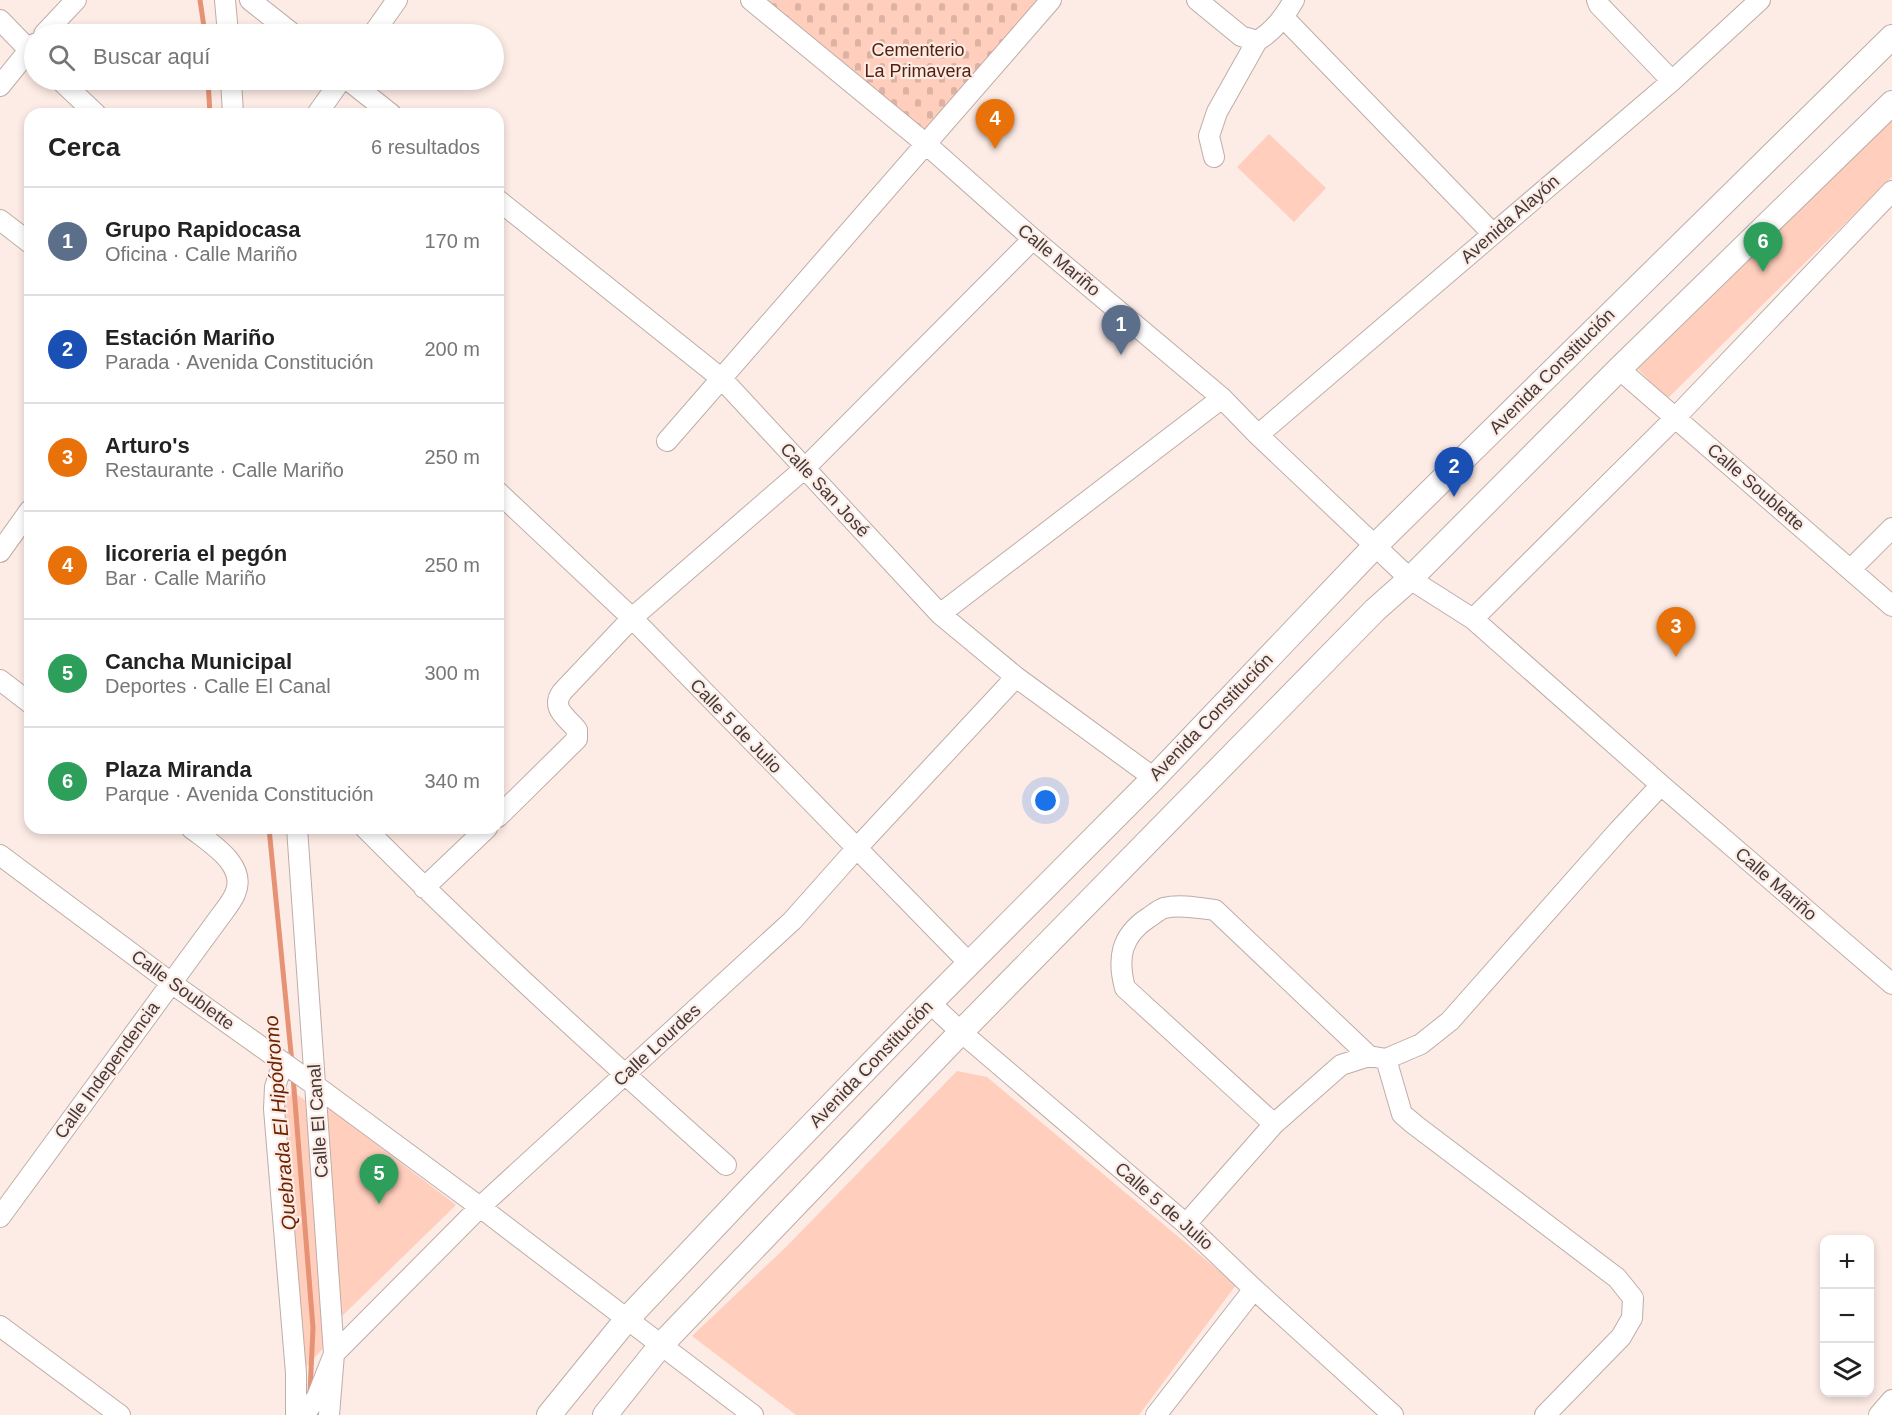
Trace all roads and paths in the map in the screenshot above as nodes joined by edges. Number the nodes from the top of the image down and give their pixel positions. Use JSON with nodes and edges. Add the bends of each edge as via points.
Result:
{"nodes":[{"id":1,"x":76,"y":0,"type":"edge"},
{"id":2,"x":225,"y":0,"type":"edge"},
{"id":3,"x":250,"y":0,"type":"edge"},
{"id":4,"x":397,"y":0,"type":"edge"},
{"id":5,"x":751,"y":0,"type":"edge"},
{"id":6,"x":1051,"y":0,"type":"edge"},
{"id":7,"x":1197,"y":0,"type":"edge"},
{"id":8,"x":1294,"y":0,"type":"edge"},
{"id":9,"x":1597,"y":0,"type":"edge"},
{"id":10,"x":1760,"y":0,"type":"edge"},
{"id":11,"x":1284,"y":18,"type":"junction"},
{"id":12,"x":0,"y":20,"type":"edge"},
{"id":13,"x":53,"y":24,"type":"edge"},
{"id":14,"x":227,"y":24,"type":"edge"},
{"id":15,"x":280,"y":24,"type":"edge"},
{"id":16,"x":380,"y":24,"type":"edge"},
{"id":17,"x":1892,"y":37,"type":"edge"},
{"id":18,"x":1257,"y":41,"type":"junction"},
{"id":19,"x":24,"y":42,"type":"edge"},
{"id":20,"x":24,"y":60,"type":"edge"},
{"id":21,"x":1672,"y":81,"type":"junction"},
{"id":22,"x":0,"y":86,"type":"edge"},
{"id":23,"x":71,"y":90,"type":"edge"},
{"id":24,"x":232,"y":90,"type":"edge"},
{"id":25,"x":334,"y":90,"type":"edge"},
{"id":26,"x":361,"y":90,"type":"edge"},
{"id":27,"x":1892,"y":103,"type":"edge"},
{"id":28,"x":90,"y":108,"type":"edge"},
{"id":29,"x":233,"y":108,"type":"edge"},
{"id":30,"x":321,"y":108,"type":"edge"},
{"id":31,"x":383,"y":108,"type":"edge"},
{"id":32,"x":926,"y":144,"type":"junction"},
{"id":33,"x":1214,"y":158,"type":"dead end"},
{"id":34,"x":1892,"y":191,"type":"edge"},
{"id":35,"x":504,"y":205,"type":"edge"},
{"id":36,"x":0,"y":220,"type":"edge"},
{"id":37,"x":1493,"y":234,"type":"junction"},
{"id":38,"x":24,"y":238,"type":"edge"},
{"id":39,"x":1033,"y":239,"type":"junction"},
{"id":40,"x":1619,"y":369,"type":"junction"},
{"id":41,"x":722,"y":379,"type":"junction"},
{"id":42,"x":1222,"y":398,"type":"junction"},
{"id":43,"x":1676,"y":417,"type":"junction"},
{"id":44,"x":1258,"y":435,"type":"junction"},
{"id":45,"x":667,"y":441,"type":"dead end"},
{"id":46,"x":805,"y":468,"type":"junction"},
{"id":47,"x":504,"y":498,"type":"edge"},
{"id":48,"x":24,"y":518,"type":"edge"},
{"id":49,"x":1892,"y":528,"type":"edge"},
{"id":50,"x":1376,"y":545,"type":"junction"},
{"id":51,"x":0,"y":552,"type":"edge"},
{"id":52,"x":1851,"y":569,"type":"junction"},
{"id":53,"x":1410,"y":579,"type":"junction"},
{"id":54,"x":1892,"y":606,"type":"edge"},
{"id":55,"x":940,"y":614,"type":"junction"},
{"id":56,"x":632,"y":618,"type":"junction"},
{"id":57,"x":1473,"y":619,"type":"junction"},
{"id":58,"x":1016,"y":677,"type":"junction"},
{"id":59,"x":0,"y":680,"type":"edge"},
{"id":60,"x":24,"y":698,"type":"edge"},
{"id":61,"x":1154,"y":777,"type":"junction"},
{"id":62,"x":1661,"y":785,"type":"junction"},
{"id":63,"x":504,"y":811,"type":"edge"},
{"id":64,"x":198,"y":834,"type":"edge"},
{"id":65,"x":297,"y":834,"type":"edge"},
{"id":66,"x":371,"y":834,"type":"edge"},
{"id":67,"x":481,"y":834,"type":"edge"},
{"id":68,"x":856,"y":849,"type":"junction"},
{"id":69,"x":0,"y":855,"type":"edge"},
{"id":70,"x":424,"y":888,"type":"junction"},
{"id":71,"x":970,"y":964,"type":"junction"},
{"id":72,"x":170,"y":982,"type":"junction"},
{"id":73,"x":1892,"y":984,"type":"edge"},
{"id":74,"x":930,"y":1003,"type":"junction"},
{"id":75,"x":961,"y":1032,"type":"junction"},
{"id":76,"x":1378,"y":1057,"type":"junction"},
{"id":77,"x":284,"y":1062,"type":"junction"},
{"id":78,"x":625,"y":1075,"type":"junction"},
{"id":79,"x":310,"y":1082,"type":"junction"},
{"id":80,"x":1274,"y":1124,"type":"junction"},
{"id":81,"x":726,"y":1165,"type":"dead end"},
{"id":82,"x":480,"y":1207,"type":"junction"},
{"id":83,"x":0,"y":1217,"type":"edge"},
{"id":84,"x":1186,"y":1224,"type":"junction"},
{"id":85,"x":1254,"y":1289,"type":"junction"},
{"id":86,"x":627,"y":1319,"type":"junction"},
{"id":87,"x":0,"y":1326,"type":"edge"},
{"id":88,"x":661,"y":1345,"type":"junction"},
{"id":89,"x":334,"y":1354,"type":"junction"},
{"id":90,"x":120,"y":1415,"type":"edge"},
{"id":91,"x":296,"y":1415,"type":"edge"},
{"id":92,"x":304,"y":1415,"type":"edge"},
{"id":93,"x":329,"y":1415,"type":"edge"},
{"id":94,"x":549,"y":1415,"type":"edge"},
{"id":95,"x":605,"y":1415,"type":"edge"},
{"id":96,"x":753,"y":1415,"type":"edge"},
{"id":97,"x":1156,"y":1415,"type":"edge"},
{"id":98,"x":1393,"y":1415,"type":"edge"},
{"id":99,"x":1545,"y":1415,"type":"edge"}],
"edges":[{"from":1,"to":13,"type":"street"},
{"from":2,"to":14,"type":"street"},
{"from":3,"to":15,"type":"street"},
{"from":4,"to":16,"type":"street"},
{"from":5,"to":32,"type":"street","name":"Calle Mariño"},
{"from":6,"to":32,"type":"street"},
{"from":7,"to":18,"type":"street","via":[[1240,36]]},
{"from":8,"to":11,"type":"street"},
{"from":9,"to":21,"type":"street"},
{"from":10,"to":21,"type":"street","name":"Avenida Alayón"},
{"from":11,"to":18,"type":"street","via":[[1269,35]]},
{"from":11,"to":37,"type":"street"},
{"from":12,"to":19,"type":"street"},
{"from":17,"to":50,"type":"street","name":"Avenida Constitución"},
{"from":18,"to":33,"type":"street","via":[[1217,112],[1209,136]]},
{"from":20,"to":22,"type":"street"},
{"from":21,"to":37,"type":"street","name":"Avenida Alayón"},
{"from":23,"to":28,"type":"street"},
{"from":24,"to":29,"type":"street"},
{"from":25,"to":30,"type":"street"},
{"from":26,"to":31,"type":"street"},
{"from":27,"to":40,"type":"street"},
{"from":32,"to":39,"type":"street","name":"Calle Mariño"},
{"from":32,"to":41,"type":"street"},
{"from":34,"to":43,"type":"street"},
{"from":35,"to":41,"type":"street","name":"Calle San José"},
{"from":36,"to":38,"type":"street"},
{"from":37,"to":44,"type":"street","name":"Avenida Alayón"},
{"from":39,"to":42,"type":"street","name":"Calle Mariño"},
{"from":39,"to":46,"type":"street"},
{"from":40,"to":43,"type":"street","name":"Calle Soublette"},
{"from":40,"to":53,"type":"street"},
{"from":41,"to":45,"type":"street"},
{"from":41,"to":46,"type":"street","name":"Calle San José"},
{"from":42,"to":44,"type":"street","name":"Calle Mariño"},
{"from":42,"to":55,"type":"street"},
{"from":43,"to":52,"type":"street","name":"Calle Soublette"},
{"from":43,"to":57,"type":"street"},
{"from":44,"to":50,"type":"street","name":"Calle Mariño"},
{"from":46,"to":55,"type":"street","name":"Calle San José"},
{"from":46,"to":56,"type":"street"},
{"from":47,"to":56,"type":"street","name":"Calle 5 de Julio"},
{"from":48,"to":51,"type":"street"},
{"from":49,"to":52,"type":"street"},
{"from":50,"to":53,"type":"street","name":"Calle Mariño"},
{"from":50,"to":61,"type":"street","name":"Avenida Constitución"},
{"from":52,"to":54,"type":"street","name":"Calle Soublette"},
{"from":53,"to":57,"type":"street","name":"Calle Mariño"},
{"from":53,"to":75,"type":"street","via":[[1375,610]]},
{"from":55,"to":58,"type":"street","name":"Calle San José"},
{"from":56,"to":63,"type":"street","via":[[559,696],[558,710],[577,730],[575,743]]},
{"from":56,"to":68,"type":"street","name":"Calle 5 de Julio"},
{"from":57,"to":62,"type":"street","name":"Calle Mariño"},
{"from":58,"to":61,"type":"street","name":"Calle San José"},
{"from":58,"to":68,"type":"street","name":"Calle Lourdes"},
{"from":59,"to":60,"type":"street"},
{"from":61,"to":71,"type":"street","name":"Avenida Constitución"},
{"from":62,"to":73,"type":"street","name":"Calle Mariño"},
{"from":62,"to":76,"type":"street","via":[[1450,1021],[1421,1044]]},
{"from":64,"to":72,"type":"street","name":"Calle Independencia","via":[[232,864],[238,874],[235,893]]},
{"from":65,"to":79,"type":"street","name":"Calle El Canal"},
{"from":66,"to":70,"type":"street"},
{"from":67,"to":70,"type":"street"},
{"from":68,"to":71,"type":"street","name":"Calle 5 de Julio"},
{"from":68,"to":78,"type":"street","name":"Calle Lourdes","via":[[792,921]]},
{"from":69,"to":72,"type":"street","name":"Calle Soublette"},
{"from":70,"to":78,"type":"street"},
{"from":71,"to":74,"type":"street","name":"Avenida Constitución"},
{"from":72,"to":77,"type":"street","name":"Calle Soublette"},
{"from":72,"to":83,"type":"street","name":"Calle Independencia"},
{"from":74,"to":75,"type":"street","name":"Calle 5 de Julio"},
{"from":74,"to":86,"type":"street","name":"Avenida Constitución"},
{"from":75,"to":84,"type":"street","name":"Calle 5 de Julio"},
{"from":75,"to":88,"type":"street"},
{"from":76,"to":80,"type":"street","via":[[1341,1065]]},
{"from":76,"to":80,"type":"street","via":[[1215,910],[1193,906],[1163,908],[1136,926],[1121,951],[1125,988]]},
{"from":76,"to":99,"type":"street","via":[[1402,1114],[1617,1278],[1632,1298],[1632,1318],[1621,1337]]},
{"from":77,"to":79,"type":"street","name":"Calle Soublette"},
{"from":77,"to":91,"type":"street","via":[[275,1088],[274,1109],[296,1373]]},
{"from":78,"to":81,"type":"street"},
{"from":78,"to":82,"type":"street","name":"Calle Lourdes"},
{"from":79,"to":82,"type":"street","name":"Calle Soublette"},
{"from":79,"to":89,"type":"street","name":"Calle El Canal"},
{"from":80,"to":84,"type":"street"},
{"from":82,"to":86,"type":"street","name":"Calle Soublette"},
{"from":82,"to":89,"type":"street","name":"Calle Lourdes"},
{"from":84,"to":85,"type":"street","name":"Calle 5 de Julio"},
{"from":85,"to":97,"type":"street"},
{"from":85,"to":98,"type":"street","name":"Calle 5 de Julio"},
{"from":86,"to":88,"type":"street","name":"Calle Soublette"},
{"from":86,"to":94,"type":"street","name":"Avenida Constitución"},
{"from":87,"to":90,"type":"street"},
{"from":88,"to":95,"type":"street"},
{"from":88,"to":96,"type":"street","name":"Calle Soublette"},
{"from":89,"to":92,"type":"street","name":"Calle Lourdes","via":[[317,1397]]},
{"from":89,"to":93,"type":"street","name":"Calle El Canal"}]}
